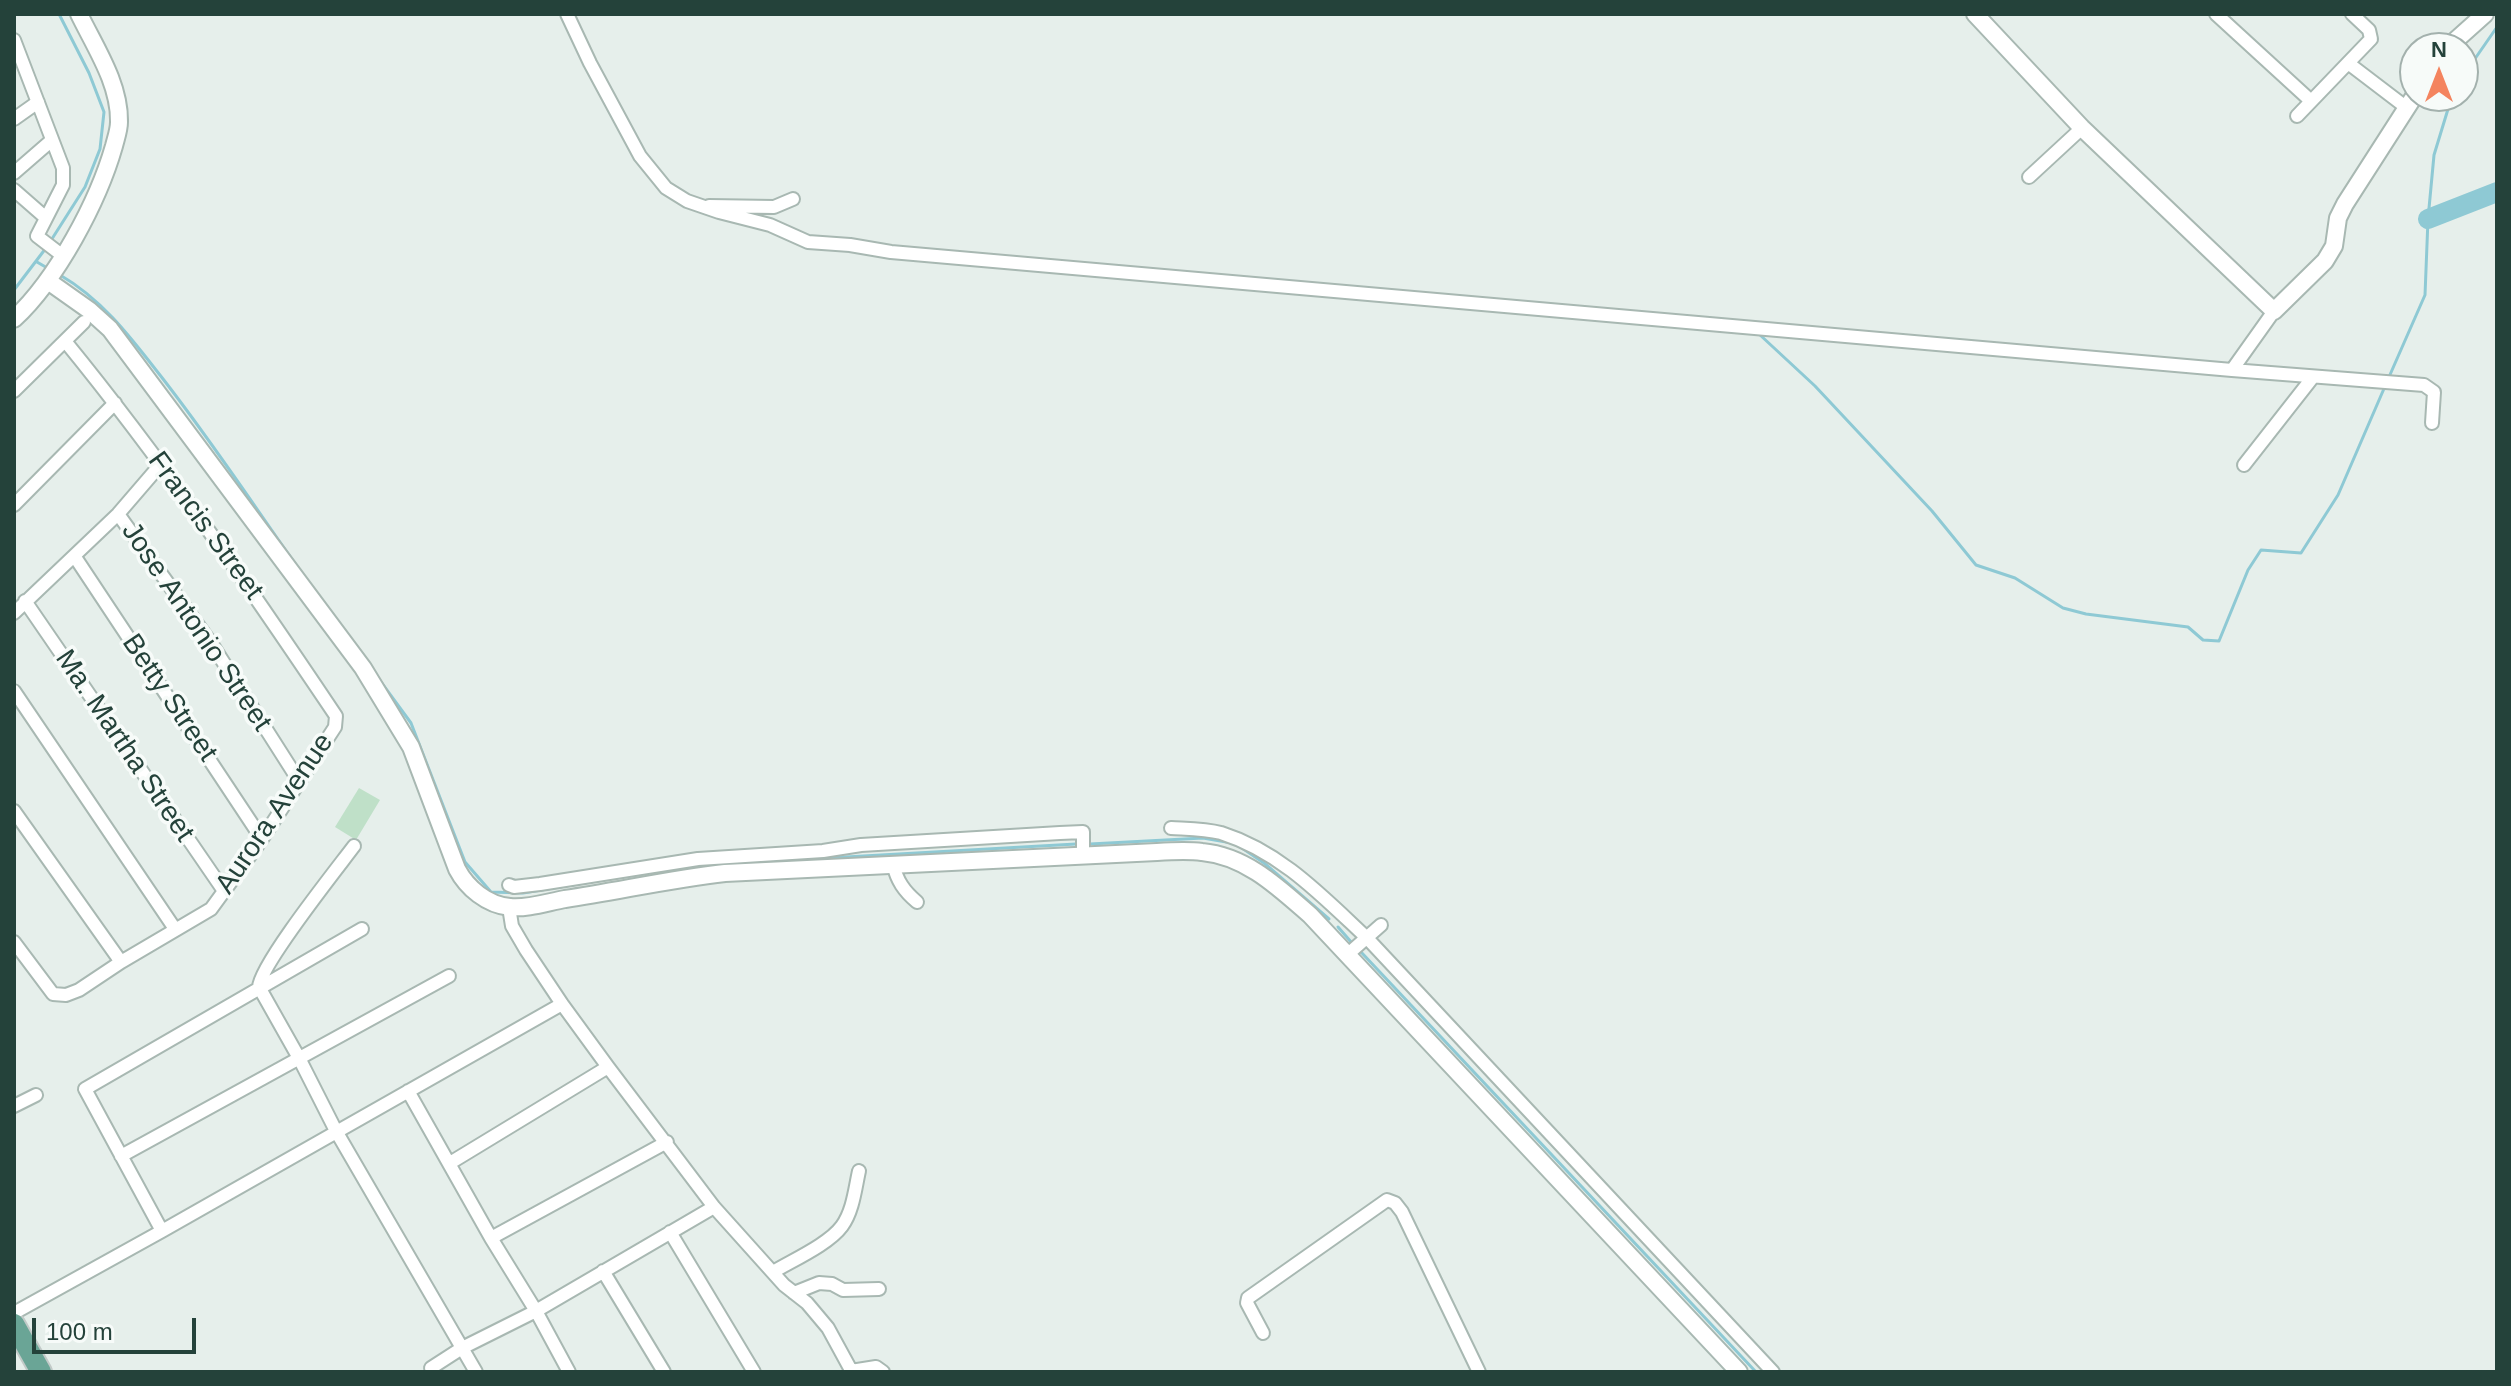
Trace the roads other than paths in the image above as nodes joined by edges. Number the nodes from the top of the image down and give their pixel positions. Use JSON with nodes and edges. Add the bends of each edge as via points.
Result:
{"nodes":[{"id":1,"x":79,"y":14,"type":"edge"},
{"id":2,"x":567,"y":14,"type":"edge"},
{"id":3,"x":1975,"y":14,"type":"edge"},
{"id":4,"x":2216,"y":14,"type":"edge"},
{"id":5,"x":2352,"y":14,"type":"edge"},
{"id":6,"x":2485,"y":14,"type":"edge"},
{"id":7,"x":2465,"y":32,"type":"edge"},
{"id":8,"x":14,"y":40,"type":"edge"},
{"id":9,"x":18,"y":63,"type":"edge"},
{"id":10,"x":2348,"y":63,"type":"junction"},
{"id":11,"x":2399,"y":94,"type":"edge"},
{"id":12,"x":2311,"y":101,"type":"junction"},
{"id":13,"x":38,"y":102,"type":"junction"},
{"id":14,"x":2404,"y":112,"type":"edge"},
{"id":15,"x":2297,"y":116,"type":"dead end"},
{"id":16,"x":14,"y":119,"type":"edge"},
{"id":17,"x":2082,"y":128,"type":"junction"},
{"id":18,"x":52,"y":140,"type":"junction"},
{"id":19,"x":14,"y":173,"type":"edge"},
{"id":20,"x":2029,"y":177,"type":"dead end"},
{"id":21,"x":14,"y":190,"type":"edge"},
{"id":22,"x":793,"y":199,"type":"dead end"},
{"id":23,"x":702,"y":206,"type":"junction"},
{"id":24,"x":46,"y":218,"type":"junction"},
{"id":25,"x":59,"y":253,"type":"junction"},
{"id":26,"x":48,"y":281,"type":"junction"},
{"id":27,"x":2274,"y":311,"type":"junction"},
{"id":28,"x":14,"y":319,"type":"edge"},
{"id":29,"x":84,"y":322,"type":"dead end"},
{"id":30,"x":65,"y":341,"type":"junction"},
{"id":31,"x":2232,"y":370,"type":"junction"},
{"id":32,"x":2313,"y":377,"type":"junction"},
{"id":33,"x":14,"y":391,"type":"edge"},
{"id":34,"x":115,"y":403,"type":"junction"},
{"id":35,"x":2432,"y":423,"type":"dead end"},
{"id":36,"x":161,"y":464,"type":"junction"},
{"id":37,"x":2244,"y":465,"type":"dead end"},
{"id":38,"x":14,"y":505,"type":"edge"},
{"id":39,"x":118,"y":514,"type":"junction"},
{"id":40,"x":75,"y":557,"type":"junction"},
{"id":41,"x":18,"y":606,"type":"edge"},
{"id":42,"x":14,"y":691,"type":"edge"},
{"id":43,"x":336,"y":716,"type":"joint"},
{"id":44,"x":299,"y":781,"type":"junction"},
{"id":45,"x":14,"y":811,"type":"edge"},
{"id":46,"x":1171,"y":828,"type":"dead end"},
{"id":47,"x":262,"y":839,"type":"junction"},
{"id":48,"x":354,"y":846,"type":"dead end"},
{"id":49,"x":1083,"y":856,"type":"junction"},
{"id":50,"x":893,"y":864,"type":"junction"},
{"id":51,"x":509,"y":885,"type":"dead end"},
{"id":52,"x":224,"y":891,"type":"junction"},
{"id":53,"x":917,"y":902,"type":"dead end"},
{"id":54,"x":509,"y":907,"type":"junction"},
{"id":55,"x":1342,"y":914,"type":"junction"},
{"id":56,"x":1381,"y":925,"type":"dead end"},
{"id":57,"x":175,"y":929,"type":"junction"},
{"id":58,"x":362,"y":929,"type":"dead end"},
{"id":59,"x":1325,"y":931,"type":"junction"},
{"id":60,"x":1367,"y":938,"type":"junction"},
{"id":61,"x":14,"y":942,"type":"edge"},
{"id":62,"x":1347,"y":955,"type":"junction"},
{"id":63,"x":121,"y":962,"type":"junction"},
{"id":64,"x":449,"y":976,"type":"dead end"},
{"id":65,"x":259,"y":987,"type":"junction"},
{"id":66,"x":562,"y":1004,"type":"junction"},
{"id":67,"x":299,"y":1058,"type":"junction"},
{"id":68,"x":608,"y":1067,"type":"junction"},
{"id":69,"x":408,"y":1091,"type":"junction"},
{"id":70,"x":36,"y":1095,"type":"dead end"},
{"id":71,"x":14,"y":1106,"type":"edge"},
{"id":72,"x":336,"y":1131,"type":"junction"},
{"id":73,"x":667,"y":1142,"type":"junction"},
{"id":74,"x":121,"y":1156,"type":"junction"},
{"id":75,"x":450,"y":1163,"type":"junction"},
{"id":76,"x":859,"y":1171,"type":"dead end"},
{"id":77,"x":714,"y":1207,"type":"junction"},
{"id":78,"x":162,"y":1231,"type":"junction"},
{"id":79,"x":670,"y":1232,"type":"junction"},
{"id":80,"x":491,"y":1238,"type":"junction"},
{"id":81,"x":603,"y":1271,"type":"junction"},
{"id":82,"x":773,"y":1272,"type":"junction"},
{"id":83,"x":879,"y":1289,"type":"dead end"},
{"id":84,"x":794,"y":1293,"type":"junction"},
{"id":85,"x":536,"y":1311,"type":"junction"},
{"id":86,"x":14,"y":1313,"type":"edge"},
{"id":87,"x":14,"y":1324,"type":"edge"},
{"id":88,"x":1263,"y":1333,"type":"dead end"},
{"id":89,"x":462,"y":1348,"type":"junction"},
{"id":90,"x":431,"y":1368,"type":"dead end"},
{"id":91,"x":35,"y":1370,"type":"edge"},
{"id":92,"x":852,"y":1371,"type":"edge"},
{"id":93,"x":476,"y":1372,"type":"edge"},
{"id":94,"x":569,"y":1372,"type":"edge"},
{"id":95,"x":664,"y":1372,"type":"edge"},
{"id":96,"x":754,"y":1372,"type":"edge"},
{"id":97,"x":883,"y":1372,"type":"edge"},
{"id":98,"x":1479,"y":1372,"type":"edge"},
{"id":99,"x":1739,"y":1372,"type":"edge"},
{"id":100,"x":1773,"y":1372,"type":"edge"}],
"edges":[{"from":1,"to":25,"type":"street","via":[[111,84],[120,124],[102,181]]},
{"from":2,"to":23,"type":"street","via":[[640,156],[666,188]]},
{"from":3,"to":17,"type":"street"},
{"from":4,"to":12,"type":"street"},
{"from":5,"to":10,"type":"street","via":[[2371,39]]},
{"from":6,"to":7,"type":"street"},
{"from":8,"to":9,"type":"street"},
{"from":9,"to":13,"type":"street"},
{"from":10,"to":11,"type":"street"},
{"from":10,"to":12,"type":"street"},
{"from":12,"to":15,"type":"street"},
{"from":13,"to":16,"type":"street"},
{"from":13,"to":18,"type":"street"},
{"from":14,"to":27,"type":"street","via":[[2345,204],[2325,261]]},
{"from":17,"to":20,"type":"street"},
{"from":17,"to":27,"type":"street"},
{"from":18,"to":19,"type":"street"},
{"from":18,"to":24,"type":"street","via":[[64,177]]},
{"from":21,"to":24,"type":"street"},
{"from":22,"to":23,"type":"street","via":[[774,207]]},
{"from":23,"to":31,"type":"street","via":[[808,242],[891,252]]},
{"from":24,"to":25,"type":"street","via":[[37,236]]},
{"from":25,"to":26,"type":"street"},
{"from":26,"to":28,"type":"street"},
{"from":26,"to":54,"type":"street","via":[[110,329],[322,611],[411,747],[462,878],[487,900]]},
{"from":27,"to":31,"type":"street"},
{"from":29,"to":30,"type":"street"},
{"from":30,"to":33,"type":"street"},
{"from":30,"to":34,"type":"street","name":"Francis Street"},
{"from":31,"to":32,"type":"street"},
{"from":32,"to":35,"type":"street","via":[[2424,385],[2434,392]]},
{"from":32,"to":37,"type":"street"},
{"from":34,"to":36,"type":"street","name":"Francis Street"},
{"from":34,"to":38,"type":"street"},
{"from":36,"to":39,"type":"street"},
{"from":36,"to":43,"type":"street","name":"Francis Street"},
{"from":39,"to":40,"type":"street"},
{"from":39,"to":44,"type":"street","name":"Jose Antonio Street","via":[[213,646]]},
{"from":40,"to":41,"type":"street"},
{"from":40,"to":47,"type":"street","name":"Betty Street"},
{"from":41,"to":52,"type":"street","name":"Ma. Martha Street"},
{"from":42,"to":57,"type":"street"},
{"from":43,"to":44,"type":"street","name":"Aurora Avenue","via":[[335,727]]},
{"from":44,"to":47,"type":"street","name":"Aurora Avenue"},
{"from":45,"to":63,"type":"street"},
{"from":46,"to":55,"type":"street","via":[[1218,832],[1264,850]]},
{"from":47,"to":52,"type":"street","name":"Aurora Avenue"},
{"from":48,"to":65,"type":"street","via":[[285,940]]},
{"from":49,"to":50,"type":"street"},
{"from":49,"to":51,"type":"street","via":[[1083,832],[1060,833],[708,858]]},
{"from":49,"to":59,"type":"street","via":[[1183,851],[1228,857],[1279,887]]},
{"from":50,"to":53,"type":"street","via":[[903,890]]},
{"from":50,"to":54,"type":"street","via":[[719,874]]},
{"from":52,"to":57,"type":"street","name":"Aurora Avenue","via":[[211,909]]},
{"from":54,"to":66,"type":"street","via":[[512,926]]},
{"from":55,"to":59,"type":"street"},
{"from":55,"to":60,"type":"street"},
{"from":56,"to":60,"type":"street"},
{"from":57,"to":63,"type":"street","name":"Aurora Avenue"},
{"from":58,"to":65,"type":"street"},
{"from":59,"to":62,"type":"street"},
{"from":60,"to":62,"type":"street"},
{"from":60,"to":100,"type":"street"},
{"from":61,"to":63,"type":"street","name":"Aurora Avenue","via":[[53,994],[66,995]]},
{"from":62,"to":99,"type":"street"},
{"from":64,"to":67,"type":"street"},
{"from":65,"to":67,"type":"street"},
{"from":65,"to":74,"type":"street","via":[[87,1087]]},
{"from":66,"to":68,"type":"street"},
{"from":66,"to":69,"type":"street"},
{"from":67,"to":72,"type":"street"},
{"from":67,"to":74,"type":"street"},
{"from":68,"to":73,"type":"street"},
{"from":68,"to":75,"type":"street"},
{"from":69,"to":72,"type":"street"},
{"from":69,"to":75,"type":"street"},
{"from":70,"to":71,"type":"street"},
{"from":72,"to":78,"type":"street"},
{"from":72,"to":89,"type":"street"},
{"from":73,"to":77,"type":"street"},
{"from":73,"to":80,"type":"street"},
{"from":74,"to":78,"type":"street"},
{"from":75,"to":80,"type":"street"},
{"from":76,"to":82,"type":"street","via":[[842,1227]]},
{"from":77,"to":79,"type":"street"},
{"from":77,"to":82,"type":"street"},
{"from":78,"to":86,"type":"street"},
{"from":79,"to":81,"type":"street"},
{"from":79,"to":96,"type":"street"},
{"from":80,"to":85,"type":"street"},
{"from":81,"to":85,"type":"street"},
{"from":81,"to":95,"type":"street"},
{"from":82,"to":84,"type":"street"},
{"from":83,"to":84,"type":"street","via":[[843,1290],[819,1283]]},
{"from":84,"to":92,"type":"street","via":[[828,1328]]},
{"from":85,"to":89,"type":"street"},
{"from":85,"to":94,"type":"street"},
{"from":87,"to":91,"type":"main road"},
{"from":88,"to":98,"type":"street","via":[[1248,1298],[1390,1200],[1402,1212]]},
{"from":89,"to":90,"type":"street"},
{"from":89,"to":93,"type":"street"},
{"from":92,"to":97,"type":"street","via":[[876,1367]]}]}
